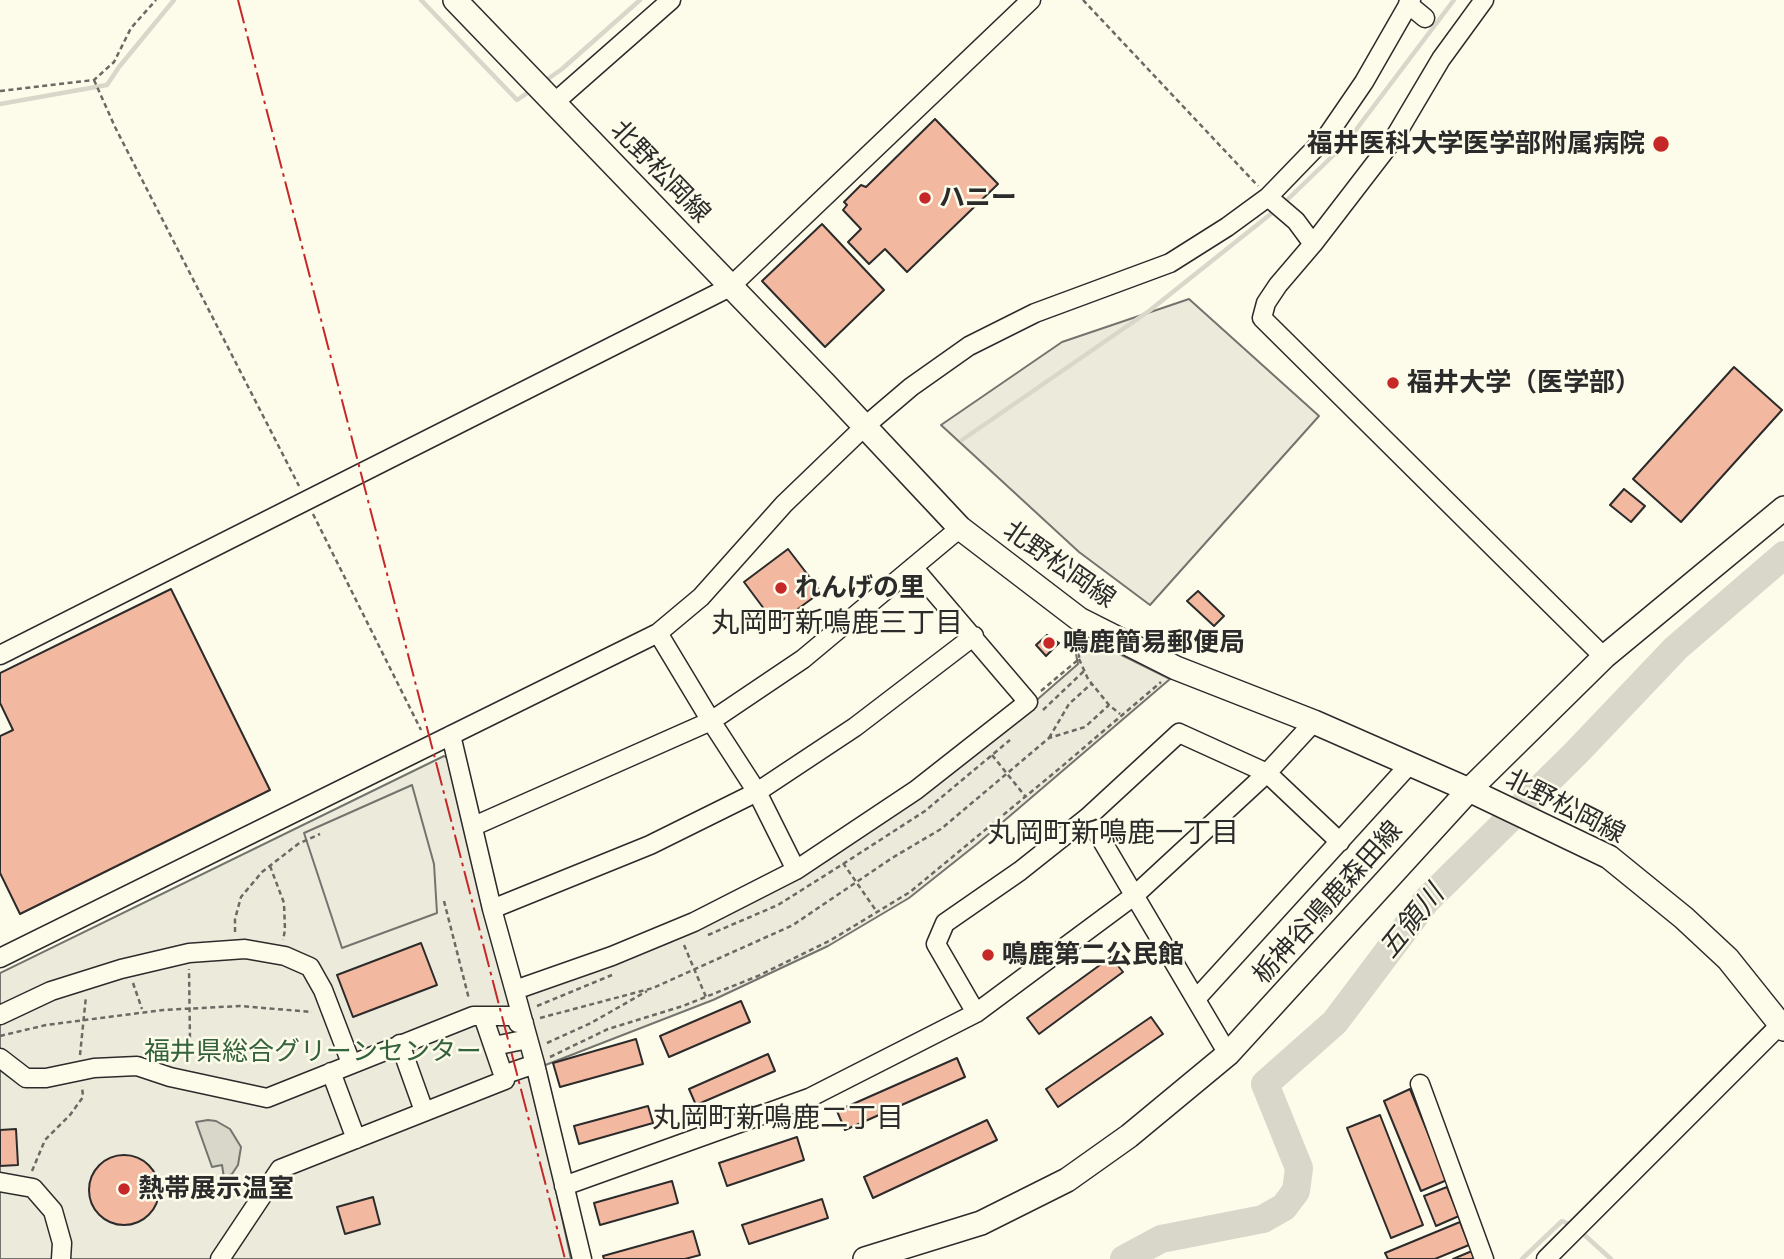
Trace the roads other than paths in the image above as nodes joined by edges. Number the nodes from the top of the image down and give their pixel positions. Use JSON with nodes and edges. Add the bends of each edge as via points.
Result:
{"nodes":[{"id":1,"x":455,"y":0,"type":"edge"},
{"id":2,"x":671,"y":0,"type":"edge"},
{"id":3,"x":1031,"y":0,"type":"edge"},
{"id":4,"x":1484,"y":0,"type":"edge"},
{"id":5,"x":1410,"y":2,"type":"edge"},
{"id":6,"x":1425,"y":18,"type":"dead end"},
{"id":7,"x":555,"y":102,"type":"junction"},
{"id":8,"x":1268,"y":197,"type":"junction"},
{"id":9,"x":1313,"y":244,"type":"junction"},
{"id":10,"x":730,"y":286,"type":"junction"},
{"id":11,"x":863,"y":427,"type":"junction"},
{"id":12,"x":1784,"y":508,"type":"edge"},
{"id":13,"x":960,"y":528,"type":"junction"},
{"id":14,"x":913,"y":567,"type":"junction"},
{"id":15,"x":658,"y":633,"type":"junction"},
{"id":16,"x":974,"y":636,"type":"junction"},
{"id":17,"x":0,"y":655,"type":"edge"},
{"id":18,"x":1604,"y":657,"type":"junction"},
{"id":19,"x":711,"y":721,"type":"junction"},
{"id":20,"x":1314,"y":722,"type":"junction"},
{"id":21,"x":451,"y":735,"type":"junction"},
{"id":22,"x":1410,"y":764,"type":"junction"},
{"id":23,"x":1268,"y":773,"type":"junction"},
{"id":24,"x":1469,"y":790,"type":"junction"},
{"id":25,"x":757,"y":792,"type":"junction"},
{"id":26,"x":1088,"y":817,"type":"junction"},
{"id":27,"x":474,"y":826,"type":"junction"},
{"id":28,"x":1340,"y":842,"type":"junction"},
{"id":29,"x":796,"y":870,"type":"junction"},
{"id":30,"x":1135,"y":895,"type":"junction"},
{"id":31,"x":492,"y":909,"type":"junction"},
{"id":32,"x":0,"y":958,"type":"edge"},
{"id":33,"x":515,"y":990,"type":"junction"},
{"id":34,"x":1196,"y":999,"type":"junction"},
{"id":35,"x":976,"y":1013,"type":"junction"},
{"id":36,"x":0,"y":1015,"type":"edge"},
{"id":37,"x":478,"y":1016,"type":"junction"},
{"id":38,"x":1783,"y":1025,"type":"edge"},
{"id":39,"x":400,"y":1044,"type":"junction"},
{"id":40,"x":529,"y":1044,"type":"junction"},
{"id":41,"x":494,"y":1046,"type":"junction"},
{"id":42,"x":1228,"y":1054,"type":"junction"},
{"id":43,"x":0,"y":1058,"type":"edge"},
{"id":44,"x":351,"y":1063,"type":"junction"},
{"id":45,"x":331,"y":1072,"type":"junction"},
{"id":46,"x":503,"y":1075,"type":"junction"},
{"id":47,"x":1420,"y":1084,"type":"dead end"},
{"id":48,"x":424,"y":1111,"type":"junction"},
{"id":49,"x":356,"y":1139,"type":"junction"},
{"id":50,"x":0,"y":1182,"type":"edge"},
{"id":51,"x":564,"y":1186,"type":"junction"},
{"id":52,"x":61,"y":1259,"type":"edge"},
{"id":53,"x":220,"y":1259,"type":"edge"},
{"id":54,"x":582,"y":1259,"type":"edge"},
{"id":55,"x":865,"y":1259,"type":"edge"},
{"id":56,"x":1484,"y":1259,"type":"edge"},
{"id":57,"x":1546,"y":1259,"type":"edge"}],
"edges":[{"from":1,"to":7,"type":"main road","name":"北野松岡線"},
{"from":2,"to":7,"type":"street"},
{"from":3,"to":10,"type":"street"},
{"from":4,"to":9,"type":"street","via":[[1441,59],[1393,140]]},
{"from":5,"to":6,"type":"street"},
{"from":5,"to":8,"type":"street","via":[[1327,136]]},
{"from":7,"to":10,"type":"main road","name":"北野松岡線"},
{"from":8,"to":9,"type":"street","via":[[1296,221]]},
{"from":8,"to":11,"type":"street","via":[[1170,263],[1035,313],[969,346]]},
{"from":9,"to":18,"type":"street","via":[[1278,285],[1262,318]]},
{"from":10,"to":11,"type":"main road","name":"北野松岡線"},
{"from":10,"to":17,"type":"street"},
{"from":11,"to":13,"type":"main road","name":"北野松岡線"},
{"from":11,"to":15,"type":"street","via":[[784,504],[701,597]]},
{"from":12,"to":18,"type":"main road","name":"栃神谷鳴鹿森田線"},
{"from":13,"to":14,"type":"street"},
{"from":13,"to":20,"type":"main road","name":"北野松岡線","via":[[1079,619],[1177,668]]},
{"from":14,"to":16,"type":"street"},
{"from":14,"to":19,"type":"street","via":[[803,659]]},
{"from":15,"to":19,"type":"street"},
{"from":15,"to":21,"type":"street"},
{"from":16,"to":25,"type":"street","via":[[855,727]]},
{"from":16,"to":29,"type":"street","via":[[1028,702],[916,790]]},
{"from":18,"to":24,"type":"main road","name":"栃神谷鳴鹿森田線"},
{"from":19,"to":25,"type":"street"},
{"from":19,"to":27,"type":"street"},
{"from":20,"to":22,"type":"main road","name":"北野松岡線"},
{"from":20,"to":23,"type":"street"},
{"from":21,"to":27,"type":"street"},
{"from":21,"to":32,"type":"street"},
{"from":22,"to":24,"type":"main road","name":"北野松岡線"},
{"from":22,"to":28,"type":"street"},
{"from":23,"to":26,"type":"street","via":[[1179,733]]},
{"from":23,"to":28,"type":"street"},
{"from":23,"to":30,"type":"street"},
{"from":24,"to":38,"type":"main road","name":"北野松岡線","via":[[1609,857],[1728,959]]},
{"from":24,"to":42,"type":"main road","name":"栃神谷鳴鹿森田線"},
{"from":25,"to":29,"type":"street"},
{"from":25,"to":31,"type":"street","via":[[650,845]]},
{"from":26,"to":30,"type":"street"},
{"from":26,"to":35,"type":"street","via":[[945,923],[936,944]]},
{"from":27,"to":31,"type":"street"},
{"from":28,"to":34,"type":"street"},
{"from":29,"to":33,"type":"street","via":[[677,929]]},
{"from":30,"to":34,"type":"street"},
{"from":30,"to":35,"type":"street"},
{"from":31,"to":33,"type":"street"},
{"from":33,"to":40,"type":"street"},
{"from":34,"to":42,"type":"street"},
{"from":35,"to":51,"type":"street","via":[[809,1098]]},
{"from":36,"to":44,"type":"street","via":[[51,991],[128,967],[184,954],[245,949],[280,955],[310,967],[324,990]]},
{"from":37,"to":39,"type":"street"},
{"from":37,"to":40,"type":"street","via":[[516,1016]]},
{"from":37,"to":41,"type":"street"},
{"from":38,"to":57,"type":"street"},
{"from":39,"to":44,"type":"street"},
{"from":39,"to":48,"type":"street"},
{"from":40,"to":41,"type":"street"},
{"from":40,"to":46,"type":"street"},
{"from":40,"to":51,"type":"street"},
{"from":41,"to":46,"type":"street"},
{"from":42,"to":55,"type":"main road","name":"栃神谷鳴鹿森田線","via":[[1129,1136],[1067,1180],[981,1223]]},
{"from":43,"to":45,"type":"street","via":[[26,1078],[137,1066],[267,1098]]},
{"from":44,"to":45,"type":"street"},
{"from":45,"to":49,"type":"street"},
{"from":46,"to":48,"type":"street","via":[[505,1080]]},
{"from":47,"to":56,"type":"street"},
{"from":48,"to":49,"type":"street"},
{"from":49,"to":53,"type":"street","via":[[280,1169]]},
{"from":50,"to":52,"type":"street","via":[[33,1188],[53,1211],[62,1243]]},
{"from":51,"to":54,"type":"street"}]}
